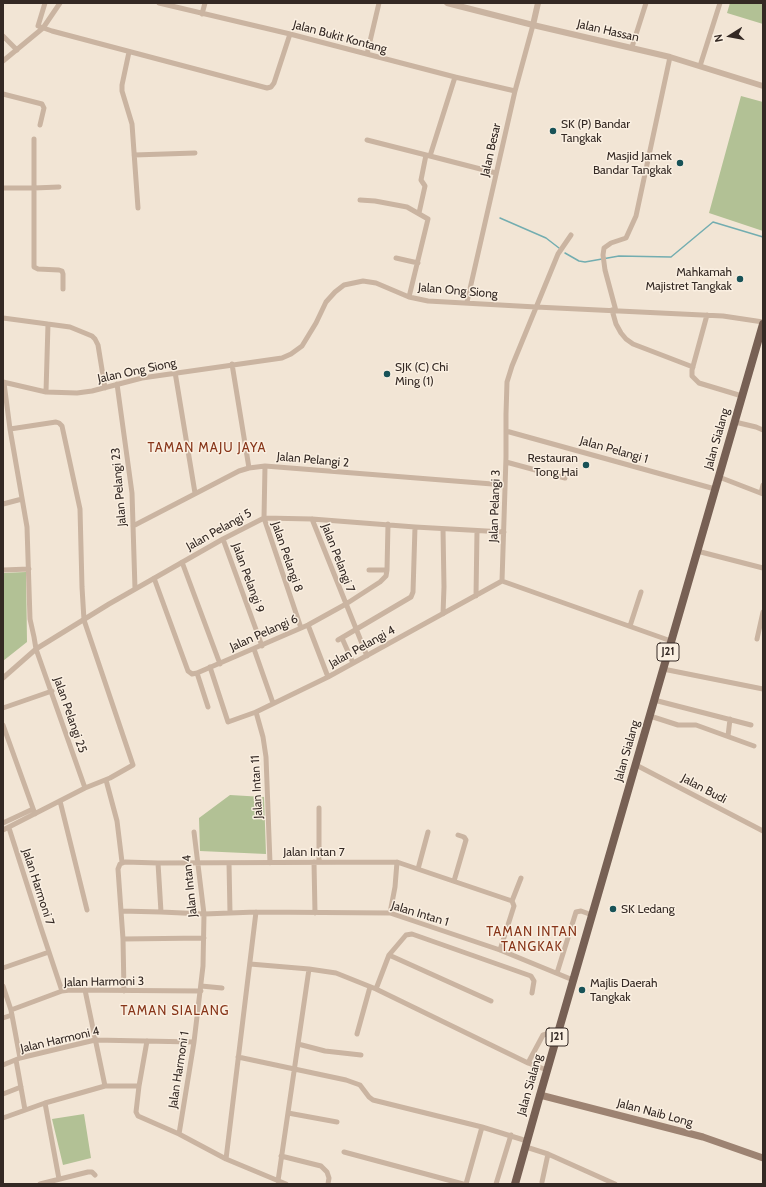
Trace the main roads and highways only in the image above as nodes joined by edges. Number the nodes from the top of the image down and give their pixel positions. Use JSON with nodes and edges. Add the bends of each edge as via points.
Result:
{"nodes":[{"id":1,"x":763,"y":326,"type":"edge"},
{"id":2,"x":540,"y":1095,"type":"junction"},
{"id":3,"x":763,"y":1158,"type":"edge"},
{"id":4,"x":515,"y":1184,"type":"edge"}],
"edges":[{"from":1,"to":2,"type":"main road","name":"Jalan Sialang","number":"J21"},
{"from":2,"to":3,"type":"main road","name":"Jalan Naib Long","via":[[704,1136]]},
{"from":2,"to":4,"type":"main road","name":"Jalan Sialang","number":"J21"}]}
